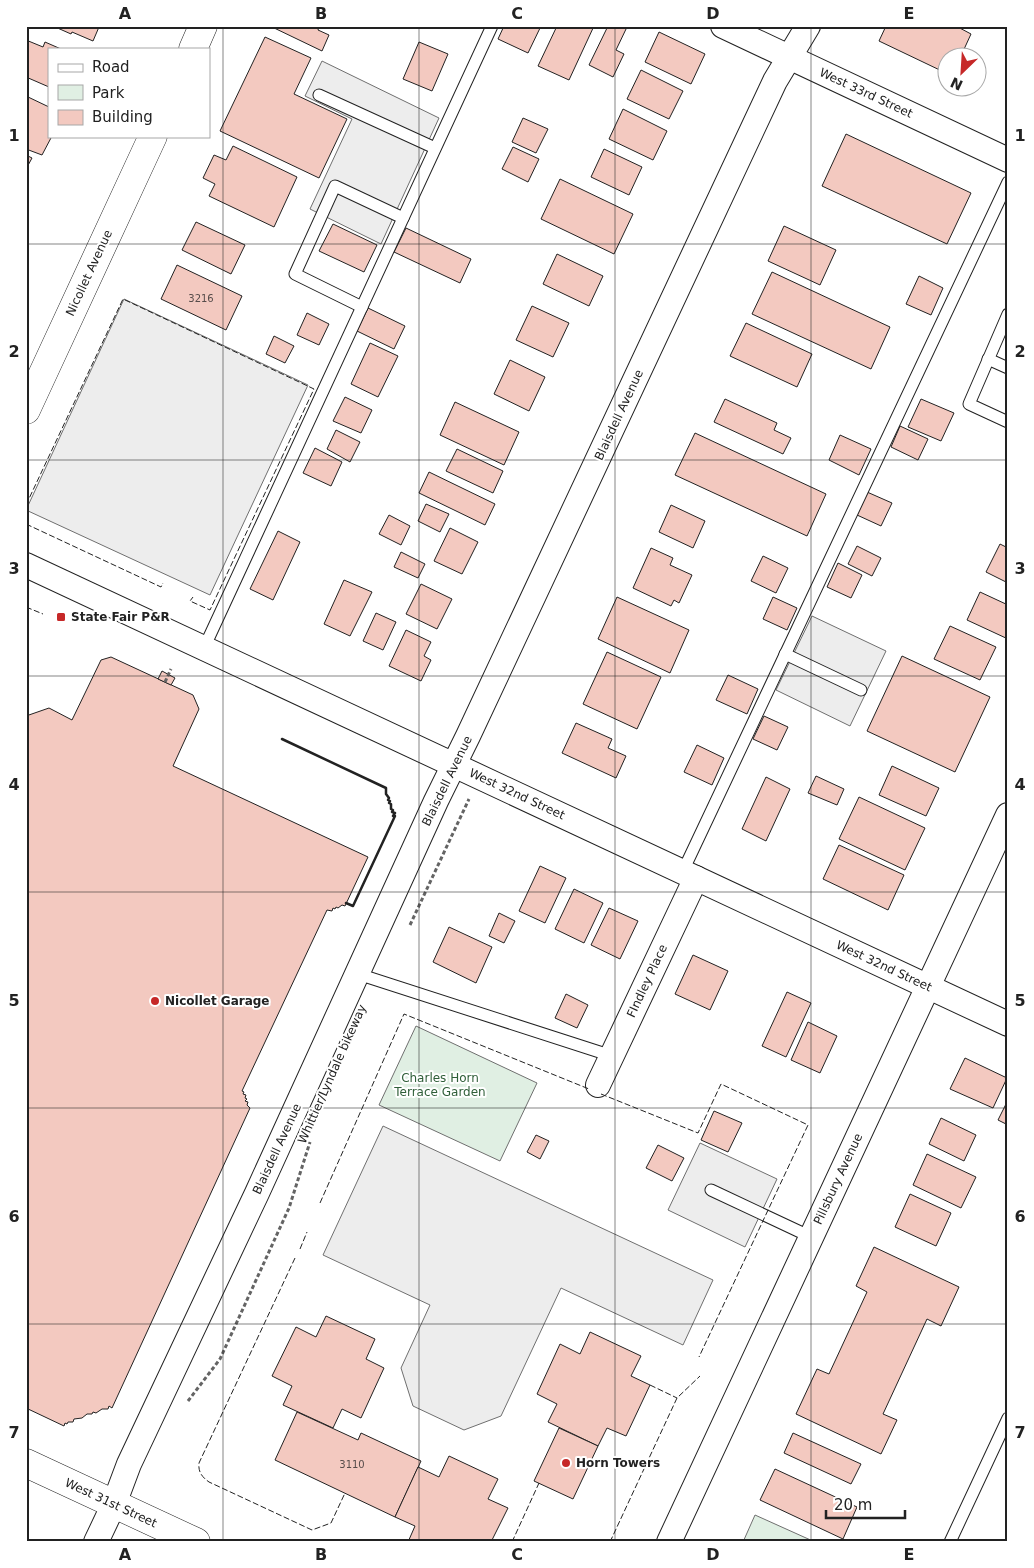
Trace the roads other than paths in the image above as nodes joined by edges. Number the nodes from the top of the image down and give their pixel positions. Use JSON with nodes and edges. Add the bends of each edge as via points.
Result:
{"nodes":[{"id":1,"x":203,"y":26,"type":"edge"},
{"id":2,"x":492,"y":26,"type":"edge"},
{"id":3,"x":724,"y":26,"type":"edge"},
{"id":4,"x":808,"y":26,"type":"edge"},
{"id":5,"x":193,"y":48,"type":"edge"},
{"id":6,"x":790,"y":57,"type":"junction"},
{"id":7,"x":319,"y":95,"type":"dead end"},
{"id":8,"x":152,"y":138,"type":"edge"},
{"id":9,"x":435,"y":148,"type":"junction"},
{"id":10,"x":1007,"y":164,"type":"edge"},
{"id":11,"x":403,"y":218,"type":"junction"},
{"id":12,"x":362,"y":307,"type":"junction"},
{"id":13,"x":1008,"y":314,"type":"edge"},
{"id":14,"x":988,"y":359,"type":"junction"},
{"id":15,"x":1008,"y":368,"type":"edge"},
{"id":16,"x":26,"y":410,"type":"edge"},
{"id":17,"x":1008,"y":422,"type":"edge"},
{"id":18,"x":26,"y":565,"type":"edge"},
{"id":19,"x":204,"y":648,"type":"junction"},
{"id":20,"x":785,"y":654,"type":"junction"},
{"id":21,"x":861,"y":690,"type":"dead end"},
{"id":22,"x":454,"y":765,"type":"junction"},
{"id":23,"x":1008,"y":815,"type":"edge"},
{"id":24,"x":689,"y":874,"type":"junction"},
{"id":25,"x":358,"y":974,"type":"junction"},
{"id":26,"x":928,"y":987,"type":"junction"},
{"id":27,"x":1008,"y":1024,"type":"edge"},
{"id":28,"x":612,"y":1056,"type":"junction"},
{"id":29,"x":598,"y":1085,"type":"dead end"},
{"id":30,"x":711,"y":1190,"type":"dead end"},
{"id":31,"x":811,"y":1237,"type":"junction"},
{"id":32,"x":1008,"y":1418,"type":"edge"},
{"id":33,"x":26,"y":1463,"type":"edge"},
{"id":34,"x":114,"y":1504,"type":"junction"},
{"id":35,"x":96,"y":1542,"type":"edge"},
{"id":36,"x":196,"y":1542,"type":"edge"},
{"id":37,"x":669,"y":1542,"type":"edge"},
{"id":38,"x":950,"y":1542,"type":"edge"}],
"edges":[{"from":1,"to":5,"type":"main road"},
{"from":2,"to":9,"type":"lane"},
{"from":3,"to":6,"type":"street","name":"West 33rd Street"},
{"from":4,"to":6,"type":"street","name":"Blaisdell Avenue"},
{"from":6,"to":10,"type":"street","name":"West 33rd Street"},
{"from":6,"to":22,"type":"street","name":"Blaisdell Avenue","via":[[775,81]]},
{"from":7,"to":9,"type":"lane"},
{"from":8,"to":16,"type":"main road","name":"Nicollet Avenue"},
{"from":9,"to":11,"type":"lane"},
{"from":10,"to":20,"type":"lane"},
{"from":11,"to":12,"type":"lane"},
{"from":11,"to":12,"type":"lane","via":[[335,186],[295,274]]},
{"from":12,"to":19,"type":"lane"},
{"from":13,"to":14,"type":"lane"},
{"from":14,"to":15,"type":"lane"},
{"from":14,"to":17,"type":"lane","via":[[969,404]]},
{"from":18,"to":19,"type":"street","name":"West 32nd Street"},
{"from":19,"to":22,"type":"street","name":"West 32nd Street"},
{"from":20,"to":21,"type":"lane"},
{"from":20,"to":24,"type":"lane"},
{"from":22,"to":24,"type":"street","name":"West 32nd Street"},
{"from":22,"to":25,"type":"street","name":"Blaisdell Avenue"},
{"from":23,"to":26,"type":"street","name":"Pillsbury Avenue"},
{"from":24,"to":26,"type":"street","name":"West 32nd Street"},
{"from":24,"to":28,"type":"street","name":"FIndley Place"},
{"from":25,"to":28,"type":"lane"},
{"from":25,"to":34,"type":"street","name":"Blaisdell Avenue","via":[[129,1464]]},
{"from":26,"to":27,"type":"street","name":"West 32nd Street"},
{"from":26,"to":31,"type":"street","name":"Pillsbury Avenue"},
{"from":28,"to":29,"type":"street","name":"FIndley Place"},
{"from":30,"to":31,"type":"lane"},
{"from":31,"to":37,"type":"street","name":"Pillsbury Avenue"},
{"from":32,"to":38,"type":"lane"},
{"from":33,"to":34,"type":"main road","name":"West 31st Street"},
{"from":34,"to":35,"type":"street","name":"Blaisdell Avenue"},
{"from":34,"to":36,"type":"main road","name":"West 31st Street"}]}
